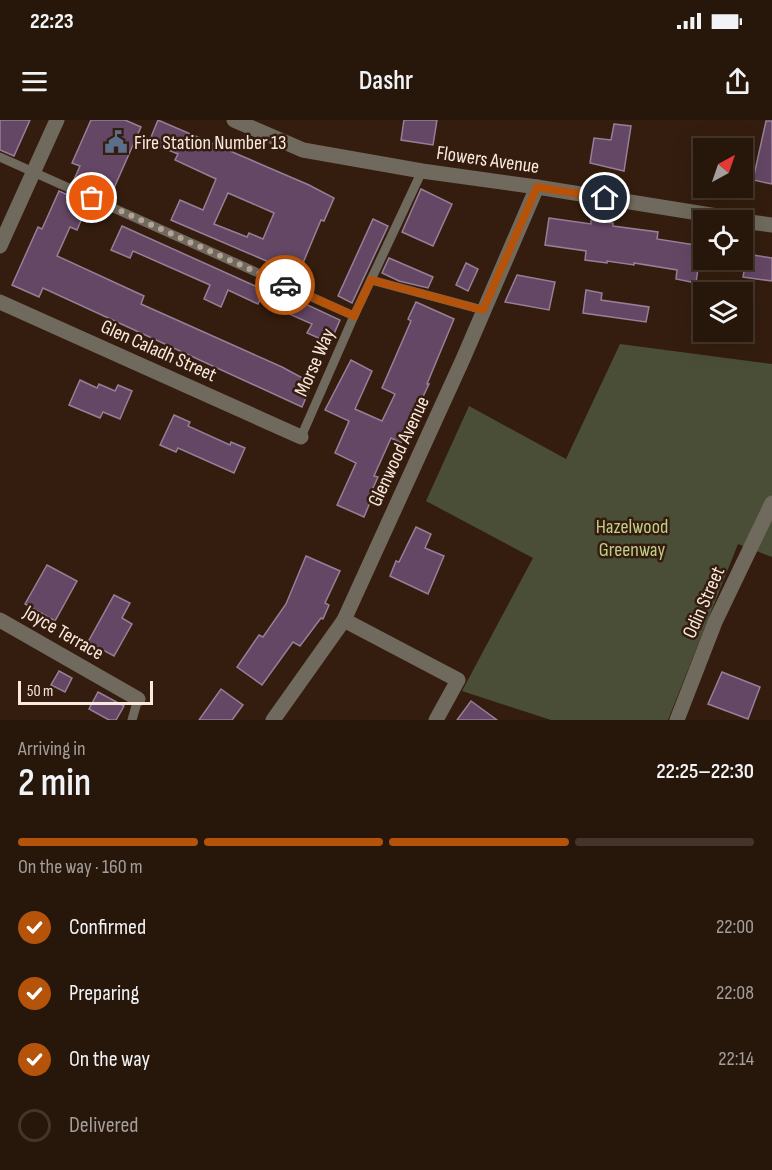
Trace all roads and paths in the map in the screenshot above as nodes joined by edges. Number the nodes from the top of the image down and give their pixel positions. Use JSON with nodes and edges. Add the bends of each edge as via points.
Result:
{"nodes":[{"id":1,"x":57,"y":120,"type":"edge"},
{"id":2,"x":234,"y":120,"type":"edge"},
{"id":3,"x":0,"y":157,"type":"edge"},
{"id":4,"x":422,"y":171,"type":"junction"},
{"id":5,"x":34,"y":172,"type":"junction"},
{"id":6,"x":537,"y":187,"type":"junction"},
{"id":7,"x":693,"y":213,"type":"edge"},
{"id":8,"x":753,"y":222,"type":"edge"},
{"id":9,"x":772,"y":225,"type":"edge"},
{"id":10,"x":0,"y":246,"type":"edge"},
{"id":11,"x":371,"y":280,"type":"junction"},
{"id":12,"x":0,"y":302,"type":"edge"},
{"id":13,"x":483,"y":310,"type":"junction"},
{"id":14,"x":354,"y":316,"type":"junction"},
{"id":15,"x":301,"y":437,"type":"joint"},
{"id":16,"x":772,"y":503,"type":"edge"},
{"id":17,"x":0,"y":620,"type":"edge"},
{"id":18,"x":344,"y":620,"type":"junction"},
{"id":19,"x":138,"y":699,"type":"joint"},
{"id":20,"x":132,"y":720,"type":"edge"},
{"id":21,"x":273,"y":720,"type":"edge"},
{"id":22,"x":436,"y":720,"type":"edge"},
{"id":23,"x":677,"y":720,"type":"edge"}],
"edges":[{"from":1,"to":5,"type":"street"},
{"from":2,"to":4,"type":"street","name":"Flowers Avenue","via":[[303,150]]},
{"from":3,"to":5,"type":"lane"},
{"from":4,"to":6,"type":"street","name":"Flowers Avenue"},
{"from":4,"to":11,"type":"lane","name":"Morse Way"},
{"from":5,"to":10,"type":"street"},
{"from":5,"to":14,"type":"lane"},
{"from":6,"to":7,"type":"street","name":"Flowers Avenue"},
{"from":6,"to":13,"type":"street","name":"Glenwood Avenue"},
{"from":8,"to":9,"type":"street","name":"Flowers Avenue"},
{"from":11,"to":13,"type":"lane"},
{"from":11,"to":14,"type":"lane","name":"Morse Way"},
{"from":12,"to":15,"type":"street","name":"Glen Caladh Street"},
{"from":13,"to":18,"type":"street","name":"Glenwood Avenue"},
{"from":14,"to":15,"type":"lane","name":"Morse Way"},
{"from":16,"to":23,"type":"street","name":"Odin Street","via":[[715,622]]},
{"from":17,"to":19,"type":"street","name":"Joyce Terrace"},
{"from":18,"to":21,"type":"street","name":"Glenwood Avenue"},
{"from":18,"to":22,"type":"street","via":[[458,681]]},
{"from":19,"to":20,"type":"lane"}]}
